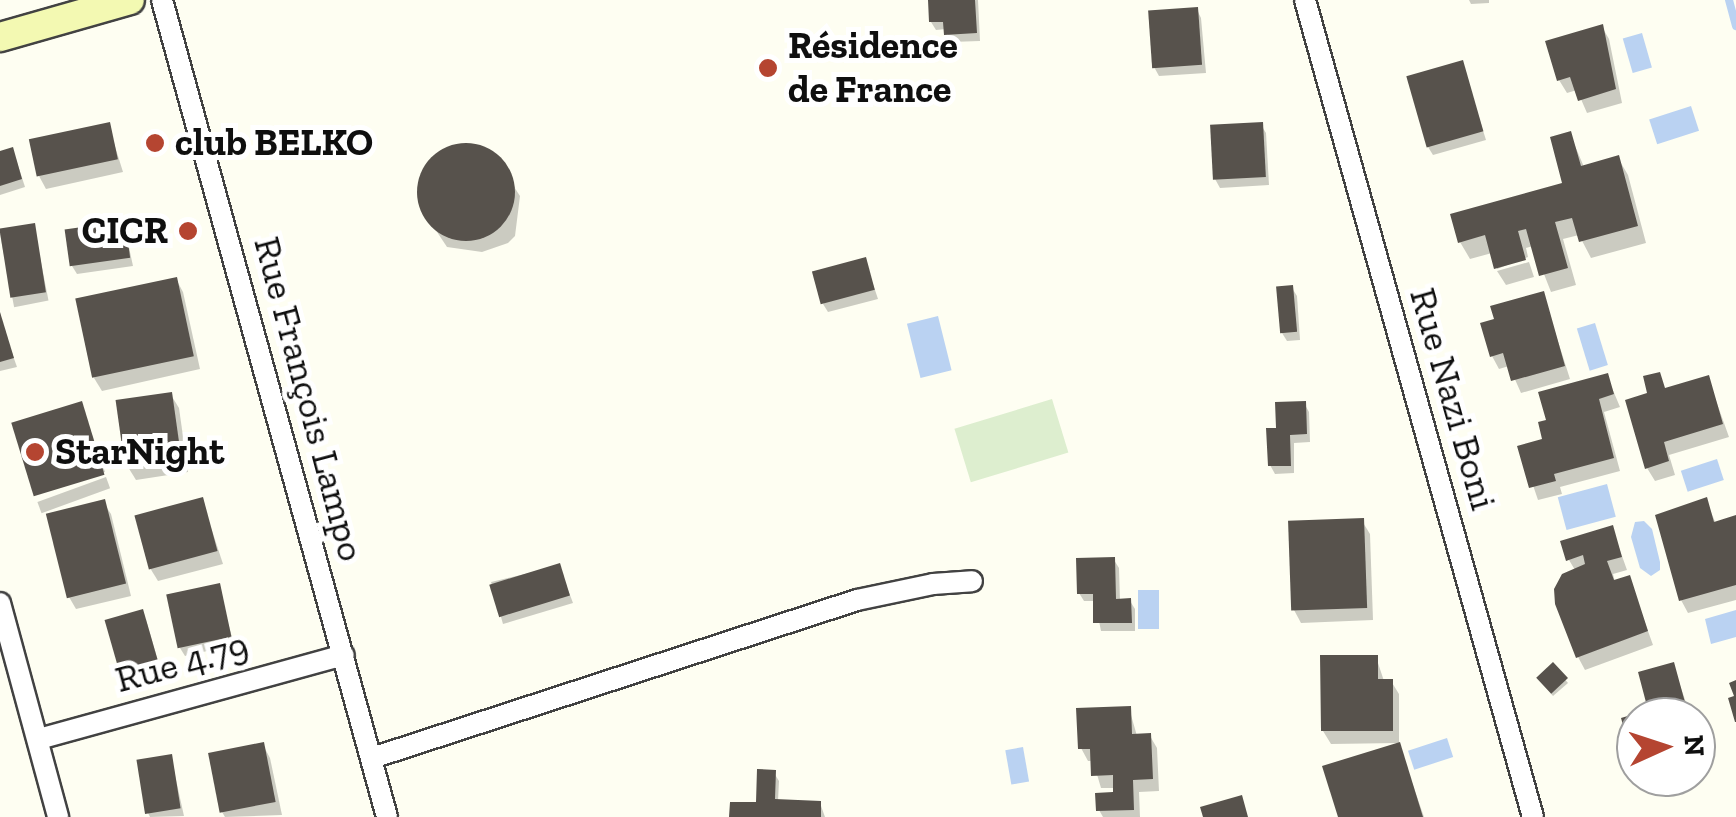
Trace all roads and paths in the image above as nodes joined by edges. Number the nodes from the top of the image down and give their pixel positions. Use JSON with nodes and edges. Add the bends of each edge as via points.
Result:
{"nodes":[{"id":1,"x":130,"y":0,"type":"edge"},
{"id":2,"x":162,"y":0,"type":"edge"},
{"id":3,"x":1306,"y":0,"type":"edge"},
{"id":4,"x":0,"y":37,"type":"edge"},
{"id":5,"x":972,"y":581,"type":"dead end"},
{"id":6,"x":0,"y":604,"type":"edge"},
{"id":7,"x":344,"y":655,"type":"junction"},
{"id":8,"x":39,"y":739,"type":"junction"},
{"id":9,"x":372,"y":758,"type":"junction"},
{"id":10,"x":58,"y":817,"type":"edge"},
{"id":11,"x":387,"y":817,"type":"edge"},
{"id":12,"x":1533,"y":817,"type":"edge"}],
"edges":[{"from":1,"to":4,"type":"main road"},
{"from":2,"to":7,"type":"street","name":"Rue François Lampo"},
{"from":3,"to":12,"type":"street","name":"Rue Nazi Boni"},
{"from":5,"to":9,"type":"street","via":[[858,600]]},
{"from":6,"to":8,"type":"street"},
{"from":7,"to":8,"type":"street","name":"Rue 4.79"},
{"from":7,"to":9,"type":"street","name":"Rue François Lampo"},
{"from":8,"to":10,"type":"street"},
{"from":9,"to":11,"type":"street","name":"Rue François Lampo"}]}
